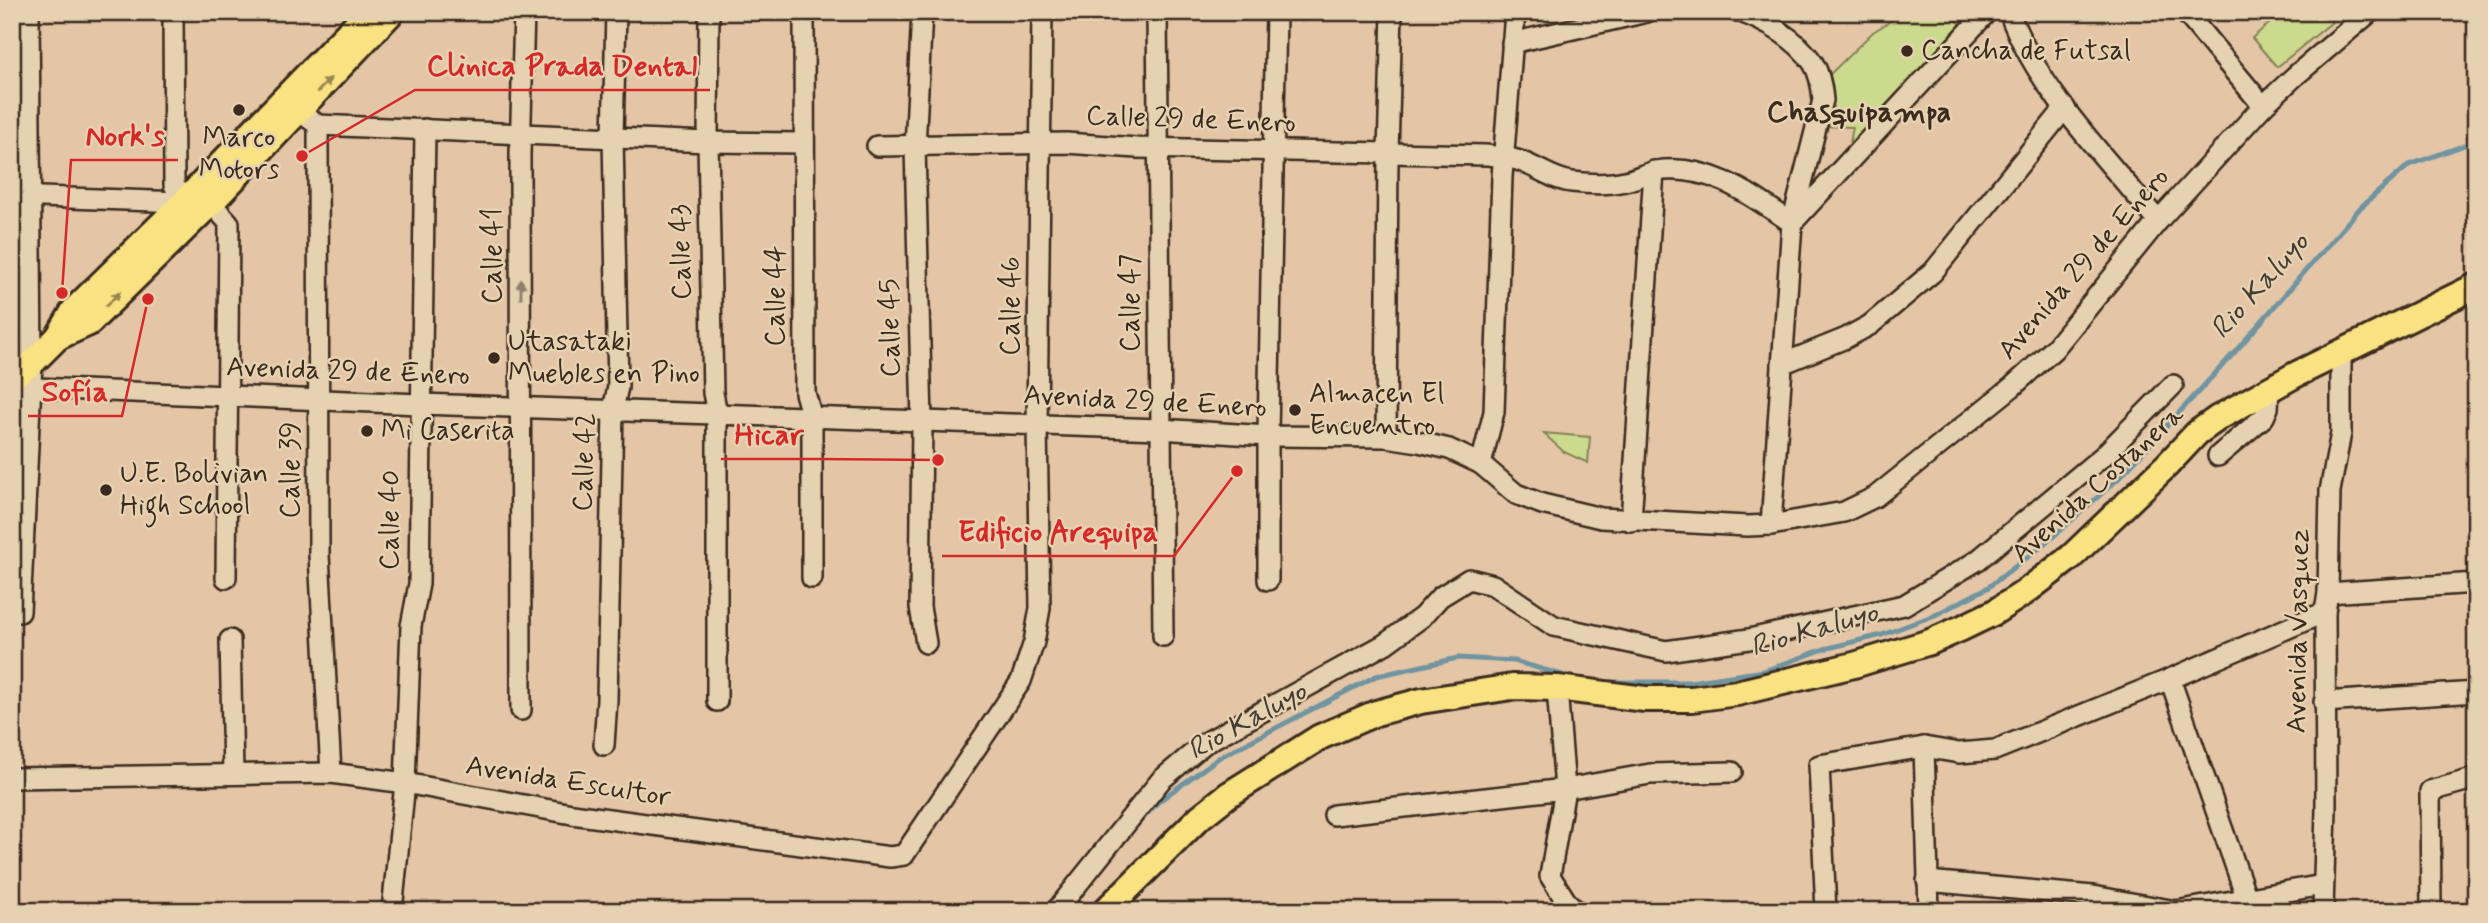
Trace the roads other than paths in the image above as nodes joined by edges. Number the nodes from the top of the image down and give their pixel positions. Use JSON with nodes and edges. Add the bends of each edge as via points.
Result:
{"nodes":[{"id":1,"x":29,"y":12,"type":"edge"},
{"id":2,"x":173,"y":12,"type":"edge"},
{"id":3,"x":368,"y":12,"type":"edge"},
{"id":4,"x":392,"y":12,"type":"edge"},
{"id":5,"x":524,"y":12,"type":"edge"},
{"id":6,"x":615,"y":12,"type":"edge"},
{"id":7,"x":709,"y":12,"type":"edge"},
{"id":8,"x":804,"y":12,"type":"edge"},
{"id":9,"x":922,"y":12,"type":"edge"},
{"id":10,"x":1042,"y":12,"type":"edge"},
{"id":11,"x":1157,"y":12,"type":"edge"},
{"id":12,"x":1276,"y":12,"type":"edge"},
{"id":13,"x":1392,"y":12,"type":"edge"},
{"id":14,"x":1515,"y":12,"type":"edge"},
{"id":15,"x":1647,"y":12,"type":"edge"},
{"id":16,"x":1740,"y":12,"type":"edge"},
{"id":17,"x":1987,"y":12,"type":"edge"},
{"id":18,"x":2009,"y":12,"type":"edge"},
{"id":19,"x":2185,"y":12,"type":"edge"},
{"id":20,"x":2370,"y":12,"type":"edge"},
{"id":21,"x":1513,"y":43,"type":"junction"},
{"id":22,"x":2263,"y":106,"type":"junction"},
{"id":23,"x":2065,"y":108,"type":"junction"},
{"id":24,"x":299,"y":113,"type":"junction"},
{"id":25,"x":425,"y":129,"type":"junction"},
{"id":26,"x":520,"y":133,"type":"junction"},
{"id":27,"x":613,"y":137,"type":"junction"},
{"id":28,"x":708,"y":142,"type":"junction"},
{"id":29,"x":804,"y":143,"type":"junction"},
{"id":30,"x":1040,"y":143,"type":"junction"},
{"id":31,"x":877,"y":146,"type":"dead end"},
{"id":32,"x":915,"y":147,"type":"junction"},
{"id":33,"x":1157,"y":148,"type":"junction"},
{"id":34,"x":1272,"y":151,"type":"junction"},
{"id":35,"x":1388,"y":153,"type":"junction"},
{"id":36,"x":1503,"y":158,"type":"junction"},
{"id":37,"x":1654,"y":171,"type":"junction"},
{"id":38,"x":22,"y":196,"type":"edge"},
{"id":39,"x":185,"y":201,"type":"junction"},
{"id":40,"x":211,"y":203,"type":"junction"},
{"id":41,"x":2158,"y":221,"type":"junction"},
{"id":42,"x":1792,"y":223,"type":"junction"},
{"id":43,"x":2476,"y":286,"type":"edge"},
{"id":44,"x":58,"y":337,"type":"junction"},
{"id":45,"x":2341,"y":353,"type":"junction"},
{"id":46,"x":1782,"y":364,"type":"junction"},
{"id":47,"x":22,"y":378,"type":"edge"},
{"id":48,"x":2173,"y":385,"type":"dead end"},
{"id":49,"x":2269,"y":390,"type":"junction"},
{"id":50,"x":228,"y":396,"type":"junction"},
{"id":51,"x":318,"y":399,"type":"junction"},
{"id":52,"x":421,"y":404,"type":"junction"},
{"id":53,"x":522,"y":407,"type":"junction"},
{"id":54,"x":613,"y":409,"type":"junction"},
{"id":55,"x":717,"y":413,"type":"junction"},
{"id":56,"x":811,"y":418,"type":"junction"},
{"id":57,"x":922,"y":422,"type":"junction"},
{"id":58,"x":1037,"y":425,"type":"junction"},
{"id":59,"x":1160,"y":429,"type":"junction"},
{"id":60,"x":1268,"y":436,"type":"junction"},
{"id":61,"x":1386,"y":437,"type":"junction"},
{"id":62,"x":2218,"y":456,"type":"dead end"},
{"id":63,"x":1481,"y":464,"type":"junction"},
{"id":64,"x":1631,"y":521,"type":"junction"},
{"id":65,"x":1770,"y":525,"type":"junction"},
{"id":66,"x":226,"y":578,"type":"dead end"},
{"id":67,"x":812,"y":578,"type":"dead end"},
{"id":68,"x":1268,"y":580,"type":"dead end"},
{"id":69,"x":2476,"y":583,"type":"edge"},
{"id":70,"x":2327,"y":602,"type":"junction"},
{"id":71,"x":20,"y":612,"type":"dead end"},
{"id":72,"x":1163,"y":635,"type":"dead end"},
{"id":73,"x":230,"y":640,"type":"dead end"},
{"id":74,"x":926,"y":643,"type":"dead end"},
{"id":75,"x":2170,"y":679,"type":"junction"},
{"id":76,"x":1021,"y":681,"type":"joint"},
{"id":77,"x":1557,"y":688,"type":"junction"},
{"id":78,"x":2476,"y":692,"type":"edge"},
{"id":79,"x":717,"y":701,"type":"dead end"},
{"id":80,"x":2324,"y":702,"type":"junction"},
{"id":81,"x":521,"y":710,"type":"dead end"},
{"id":82,"x":604,"y":746,"type":"dead end"},
{"id":83,"x":1924,"y":747,"type":"junction"},
{"id":84,"x":1732,"y":772,"type":"dead end"},
{"id":85,"x":331,"y":773,"type":"junction"},
{"id":86,"x":233,"y":774,"type":"junction"},
{"id":87,"x":12,"y":778,"type":"edge"},
{"id":88,"x":2476,"y":778,"type":"edge"},
{"id":89,"x":405,"y":783,"type":"junction"},
{"id":90,"x":1565,"y":789,"type":"junction"},
{"id":91,"x":1334,"y":815,"type":"dead end"},
{"id":92,"x":1927,"y":881,"type":"junction"},
{"id":93,"x":2323,"y":885,"type":"junction"},
{"id":94,"x":2247,"y":899,"type":"junction"},
{"id":95,"x":392,"y":911,"type":"edge"},
{"id":96,"x":1056,"y":911,"type":"edge"},
{"id":97,"x":1105,"y":911,"type":"edge"},
{"id":98,"x":1576,"y":911,"type":"edge"},
{"id":99,"x":1826,"y":911,"type":"edge"},
{"id":100,"x":1929,"y":911,"type":"edge"},
{"id":101,"x":2176,"y":911,"type":"edge"},
{"id":102,"x":2323,"y":911,"type":"edge"},
{"id":103,"x":2431,"y":911,"type":"edge"}],
"edges":[{"from":1,"to":38,"type":"street"},
{"from":2,"to":39,"type":"street","via":[[174,185]]},
{"from":3,"to":24,"type":"main road"},
{"from":24,"to":4,"type":"main road","one_way":true},
{"from":5,"to":26,"type":"street","name":"Calle 41"},
{"from":6,"to":27,"type":"street","name":"Calle 42"},
{"from":7,"to":28,"type":"street","name":"Calle 43"},
{"from":8,"to":29,"type":"street","name":"Calle 44"},
{"from":9,"to":32,"type":"street","name":"Calle 45"},
{"from":10,"to":30,"type":"street","name":"Calle 46"},
{"from":11,"to":33,"type":"street","name":"Calle 47"},
{"from":12,"to":34,"type":"street"},
{"from":13,"to":35,"type":"street"},
{"from":14,"to":21,"type":"street"},
{"from":15,"to":21,"type":"street"},
{"from":16,"to":42,"type":"street","via":[[1796,43],[1821,83],[1818,126]]},
{"from":17,"to":42,"type":"street"},
{"from":18,"to":23,"type":"street","via":[[2035,67]]},
{"from":19,"to":22,"type":"street"},
{"from":20,"to":22,"type":"street","name":"Avenida 29 de Enero"},
{"from":21,"to":36,"type":"street"},
{"from":22,"to":41,"type":"street","name":"Avenida 29 de Enero"},
{"from":23,"to":41,"type":"street"},
{"from":23,"to":46,"type":"street","via":[[1933,272],[1870,325]]},
{"from":24,"to":25,"type":"street"},
{"from":24,"to":39,"type":"main road"},
{"from":24,"to":40,"type":"main road"},
{"from":24,"to":51,"type":"street","name":"Calle 39"},
{"from":25,"to":26,"type":"street"},
{"from":25,"to":52,"type":"street","name":"Calle 40"},
{"from":26,"to":27,"type":"street"},
{"from":53,"to":26,"type":"street","name":"Calle 41","one_way":true},
{"from":27,"to":28,"type":"street"},
{"from":27,"to":54,"type":"street","name":"Calle 42","via":[[618,387]]},
{"from":28,"to":29,"type":"street"},
{"from":28,"to":55,"type":"street","name":"Calle 43"},
{"from":29,"to":56,"type":"street","name":"Calle 44","via":[[805,393]]},
{"from":30,"to":32,"type":"street","name":"Calle 29 de Enero"},
{"from":30,"to":33,"type":"street","name":"Calle 29 de Enero"},
{"from":30,"to":58,"type":"street","name":"Calle 46"},
{"from":31,"to":32,"type":"street","name":"Calle 29 de Enero"},
{"from":32,"to":57,"type":"street","name":"Calle 45"},
{"from":33,"to":34,"type":"street","name":"Calle 29 de Enero"},
{"from":33,"to":59,"type":"street","name":"Calle 47"},
{"from":34,"to":35,"type":"street","name":"Calle 29 de Enero"},
{"from":34,"to":60,"type":"street"},
{"from":35,"to":36,"type":"street","name":"Calle 29 de Enero"},
{"from":35,"to":61,"type":"street"},
{"from":36,"to":37,"type":"street","name":"Calle 29 de Enero","via":[[1519,160],[1567,181],[1586,183],[1625,181]]},
{"from":36,"to":63,"type":"street","via":[[1494,412]]},
{"from":37,"to":42,"type":"street","name":"Calle 29 de Enero","via":[[1674,169],[1718,178]]},
{"from":37,"to":64,"type":"street"},
{"from":38,"to":39,"type":"street"},
{"from":38,"to":47,"type":"street"},
{"from":39,"to":40,"type":"street"},
{"from":39,"to":44,"type":"main road","via":[[74,310]]},
{"from":44,"to":40,"type":"main road","one_way":true,"via":[[89,323]]},
{"from":40,"to":50,"type":"street","via":[[229,223]]},
{"from":41,"to":65,"type":"street","name":"Avenida 29 de Enero","via":[[2054,349],[1875,497],[1844,512]]},
{"from":42,"to":46,"type":"street"},
{"from":43,"to":45,"type":"main road","name":"Avenida Costanera"},
{"from":44,"to":47,"type":"main road"},
{"from":45,"to":49,"type":"main road","name":"Avenida Costanera"},
{"from":45,"to":70,"type":"street","name":"Avenida Vasquez","via":[[2341,433],[2330,491]]},
{"from":46,"to":65,"type":"street"},
{"from":47,"to":50,"type":"street","name":"Avenida 29 de Enero"},
{"from":47,"to":71,"type":"street"},
{"from":48,"to":96,"type":"street","via":[[2103,456],[1978,560],[1903,605],[1749,639],[1666,651],[1554,626],[1493,585],[1469,579],[1440,597],[1422,617],[1385,644],[1205,743],[1161,780]]},
{"from":49,"to":62,"type":"street","via":[[2264,417]]},
{"from":49,"to":77,"type":"main road","name":"Avenida Costanera","via":[[2197,433],[2049,575],[1993,612],[1930,642],[1779,685],[1703,698],[1645,699]]},
{"from":50,"to":51,"type":"street","name":"Avenida 29 de Enero"},
{"from":50,"to":66,"type":"street"},
{"from":51,"to":52,"type":"street","name":"Avenida 29 de Enero"},
{"from":51,"to":85,"type":"street","name":"Calle 39"},
{"from":52,"to":53,"type":"street","name":"Avenida 29 de Enero"},
{"from":52,"to":89,"type":"street","name":"Calle 40","via":[[419,584],[411,626]]},
{"from":53,"to":54,"type":"street","name":"Avenida 29 de Enero"},
{"from":53,"to":81,"type":"street","name":"Calle 41"},
{"from":54,"to":55,"type":"street","name":"Avenida 29 de Enero"},
{"from":54,"to":82,"type":"street","name":"Calle 42"},
{"from":55,"to":56,"type":"street","name":"Avenida 29 de Enero"},
{"from":55,"to":79,"type":"street","name":"Calle 43"},
{"from":56,"to":57,"type":"street","name":"Avenida 29 de Enero"},
{"from":56,"to":67,"type":"street","name":"Calle 44"},
{"from":57,"to":58,"type":"street","name":"Avenida 29 de Enero"},
{"from":57,"to":74,"type":"street","name":"Calle 45","via":[[920,607]]},
{"from":58,"to":59,"type":"street","name":"Avenida 29 de Enero"},
{"from":58,"to":76,"type":"street","name":"Calle 46","via":[[1040,608]]},
{"from":59,"to":60,"type":"street","name":"Avenida 29 de Enero"},
{"from":59,"to":72,"type":"street","name":"Calle 47"},
{"from":60,"to":61,"type":"street","name":"Avenida 29 de Enero"},
{"from":60,"to":68,"type":"street"},
{"from":61,"to":63,"type":"street","name":"Avenida 29 de Enero","via":[[1449,449]]},
{"from":63,"to":64,"type":"street","name":"Avenida 29 de Enero","via":[[1516,494],[1542,504]]},
{"from":64,"to":65,"type":"street","name":"Avenida 29 de Enero"},
{"from":69,"to":70,"type":"street"},
{"from":70,"to":75,"type":"street"},
{"from":70,"to":80,"type":"street","name":"Avenida Vasquez"},
{"from":73,"to":86,"type":"street"},
{"from":75,"to":83,"type":"street","via":[[1995,750],[1959,753]]},
{"from":75,"to":94,"type":"street"},
{"from":76,"to":89,"type":"street","name":"Avenida Escultor","via":[[904,855],[890,857],[572,814]]},
{"from":77,"to":90,"type":"street"},
{"from":77,"to":97,"type":"main road","name":"Avenida Costanera","via":[[1512,687],[1421,701],[1320,737],[1200,817]]},
{"from":78,"to":80,"type":"street"},
{"from":80,"to":93,"type":"street","name":"Avenida Vasquez"},
{"from":83,"to":92,"type":"street"},
{"from":83,"to":99,"type":"street","via":[[1819,765]]},
{"from":84,"to":90,"type":"street","via":[[1650,774]]},
{"from":85,"to":86,"type":"street","name":"Avenida Escultor"},
{"from":85,"to":89,"type":"street","name":"Avenida Escultor"},
{"from":86,"to":87,"type":"street","name":"Avenida Escultor"},
{"from":88,"to":103,"type":"street","via":[[2430,791]]},
{"from":89,"to":95,"type":"street","name":"Calle 40"},
{"from":90,"to":91,"type":"street"},
{"from":90,"to":98,"type":"street","via":[[1550,876]]},
{"from":92,"to":100,"type":"street"},
{"from":92,"to":101,"type":"street","via":[[2093,896]]},
{"from":93,"to":94,"type":"street"},
{"from":93,"to":102,"type":"street","name":"Avenida Vasquez"},
{"from":94,"to":101,"type":"street"}]}
